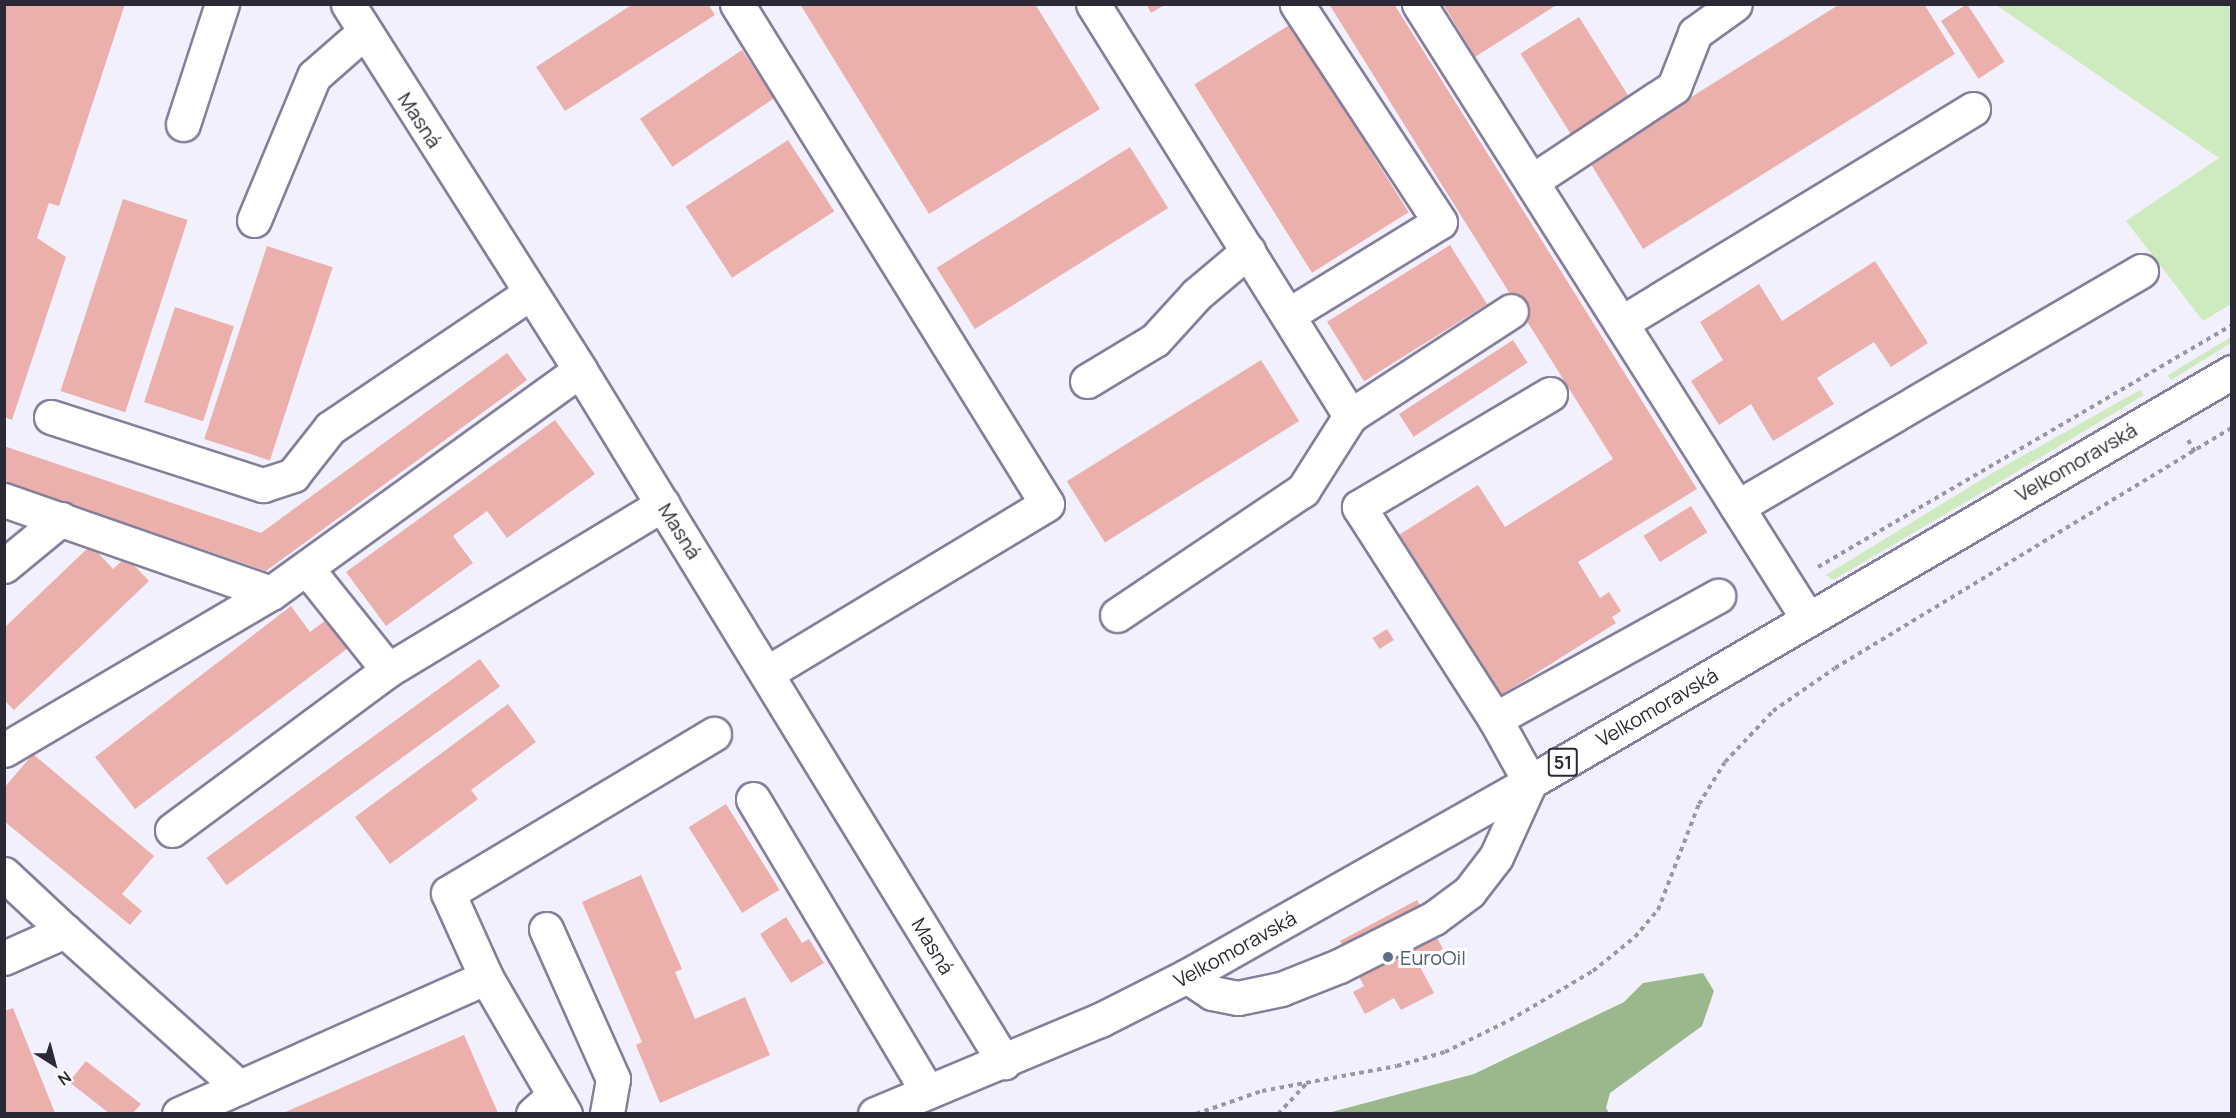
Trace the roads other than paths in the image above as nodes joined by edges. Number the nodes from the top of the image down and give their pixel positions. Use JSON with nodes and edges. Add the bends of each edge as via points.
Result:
{"nodes":[{"id":1,"x":222,"y":4,"type":"edge"},
{"id":2,"x":737,"y":4,"type":"edge"},
{"id":3,"x":1093,"y":4,"type":"edge"},
{"id":4,"x":1297,"y":4,"type":"edge"},
{"id":5,"x":1419,"y":4,"type":"edge"},
{"id":6,"x":1735,"y":4,"type":"edge"},
{"id":7,"x":356,"y":18,"type":"edge"},
{"id":8,"x":1973,"y":109,"type":"dead end"},
{"id":9,"x":183,"y":124,"type":"dead end"},
{"id":10,"x":1532,"y":181,"type":"junction"},
{"id":11,"x":254,"y":220,"type":"dead end"},
{"id":12,"x":1248,"y":251,"type":"junction"},
{"id":13,"x":2141,"y":271,"type":"dead end"},
{"id":14,"x":530,"y":293,"type":"junction"},
{"id":15,"x":1511,"y":311,"type":"dead end"},
{"id":16,"x":1288,"y":315,"type":"junction"},
{"id":17,"x":1621,"y":323,"type":"junction"},
{"id":18,"x":580,"y":370,"type":"junction"},
{"id":19,"x":2232,"y":372,"type":"edge"},
{"id":20,"x":1087,"y":381,"type":"dead end"},
{"id":21,"x":1550,"y":394,"type":"dead end"},
{"id":22,"x":1350,"y":416,"type":"junction"},
{"id":23,"x":51,"y":417,"type":"dead end"},
{"id":24,"x":4,"y":500,"type":"edge"},
{"id":25,"x":663,"y":504,"type":"junction"},
{"id":26,"x":1737,"y":507,"type":"junction"},
{"id":27,"x":61,"y":519,"type":"junction"},
{"id":28,"x":4,"y":566,"type":"edge"},
{"id":29,"x":308,"y":570,"type":"junction"},
{"id":30,"x":271,"y":593,"type":"junction"},
{"id":31,"x":1718,"y":596,"type":"dead end"},
{"id":32,"x":1117,"y":615,"type":"dead end"},
{"id":33,"x":1808,"y":619,"type":"junction"},
{"id":34,"x":388,"y":670,"type":"junction"},
{"id":35,"x":767,"y":673,"type":"junction"},
{"id":36,"x":1495,"y":719,"type":"junction"},
{"id":37,"x":714,"y":734,"type":"dead end"},
{"id":38,"x":4,"y":750,"type":"edge"},
{"id":39,"x":1530,"y":782,"type":"junction"},
{"id":40,"x":753,"y":799,"type":"dead end"},
{"id":41,"x":172,"y":831,"type":"dead end"},
{"id":42,"x":4,"y":874,"type":"edge"},
{"id":43,"x":546,"y":929,"type":"dead end"},
{"id":44,"x":65,"y":931,"type":"junction"},
{"id":45,"x":4,"y":958,"type":"edge"},
{"id":46,"x":486,"y":976,"type":"junction"},
{"id":47,"x":1187,"y":976,"type":"junction"},
{"id":48,"x":1004,"y":1062,"type":"junction"},
{"id":49,"x":239,"y":1087,"type":"junction"},
{"id":50,"x":928,"y":1092,"type":"junction"},
{"id":51,"x":551,"y":1107,"type":"edge"},
{"id":52,"x":179,"y":1113,"type":"edge"},
{"id":53,"x":607,"y":1113,"type":"edge"},
{"id":54,"x":876,"y":1113,"type":"edge"}],
"edges":[{"from":1,"to":9,"type":"main road"},
{"from":2,"to":35,"type":"main road","via":[[1047,504]]},
{"from":3,"to":12,"type":"main road"},
{"from":4,"to":16,"type":"main road","via":[[1440,222]]},
{"from":5,"to":10,"type":"main road"},
{"from":6,"to":10,"type":"main road","via":[[1695,33],[1674,87]]},
{"from":7,"to":11,"type":"main road","via":[[314,76]]},
{"from":7,"to":14,"type":"main road","name":"Masná"},
{"from":8,"to":17,"type":"main road"},
{"from":10,"to":17,"type":"main road"},
{"from":12,"to":16,"type":"main road"},
{"from":12,"to":20,"type":"main road","via":[[1197,294],[1155,340]]},
{"from":13,"to":26,"type":"main road"},
{"from":14,"to":18,"type":"main road","name":"Masná"},
{"from":14,"to":23,"type":"main road","via":[[330,428],[293,475],[263,485]]},
{"from":15,"to":22,"type":"main road"},
{"from":16,"to":22,"type":"main road"},
{"from":17,"to":26,"type":"main road"},
{"from":18,"to":25,"type":"main road","name":"Masná"},
{"from":18,"to":29,"type":"main road"},
{"from":19,"to":33,"type":"main road","name":"Velkomoravská","number":"51"},
{"from":21,"to":36,"type":"main road","via":[[1359,507]]},
{"from":22,"to":32,"type":"main road","via":[[1303,490]]},
{"from":24,"to":27,"type":"main road"},
{"from":25,"to":34,"type":"main road"},
{"from":25,"to":35,"type":"main road","name":"Masná"},
{"from":26,"to":33,"type":"main road"},
{"from":27,"to":28,"type":"main road"},
{"from":27,"to":30,"type":"main road"},
{"from":29,"to":30,"type":"main road"},
{"from":29,"to":34,"type":"main road"},
{"from":30,"to":38,"type":"main road"},
{"from":31,"to":36,"type":"main road"},
{"from":33,"to":39,"type":"main road","name":"Velkomoravská","number":"51"},
{"from":34,"to":41,"type":"main road"},
{"from":35,"to":48,"type":"main road","name":"Masná"},
{"from":36,"to":39,"type":"main road"},
{"from":37,"to":46,"type":"main road","via":[[448,893]]},
{"from":39,"to":47,"type":"main road","name":"Velkomoravská","number":"51"},
{"from":39,"to":47,"type":"main road","via":[[1496,857],[1469,892],[1434,918],[1339,966],[1281,989],[1238,998],[1212,993]]},
{"from":40,"to":50,"type":"main road"},
{"from":42,"to":44,"type":"main road"},
{"from":43,"to":53,"type":"main road","via":[[613,1079]]},
{"from":44,"to":45,"type":"main road"},
{"from":44,"to":49,"type":"main road"},
{"from":46,"to":49,"type":"main road"},
{"from":46,"to":51,"type":"main road"},
{"from":47,"to":48,"type":"main road","name":"Velkomoravská","number":"51"},
{"from":48,"to":50,"type":"main road","name":"Velkomoravská","number":"51"},
{"from":49,"to":52,"type":"main road"},
{"from":50,"to":54,"type":"main road","name":"Velkomoravská","number":"51"}]}
